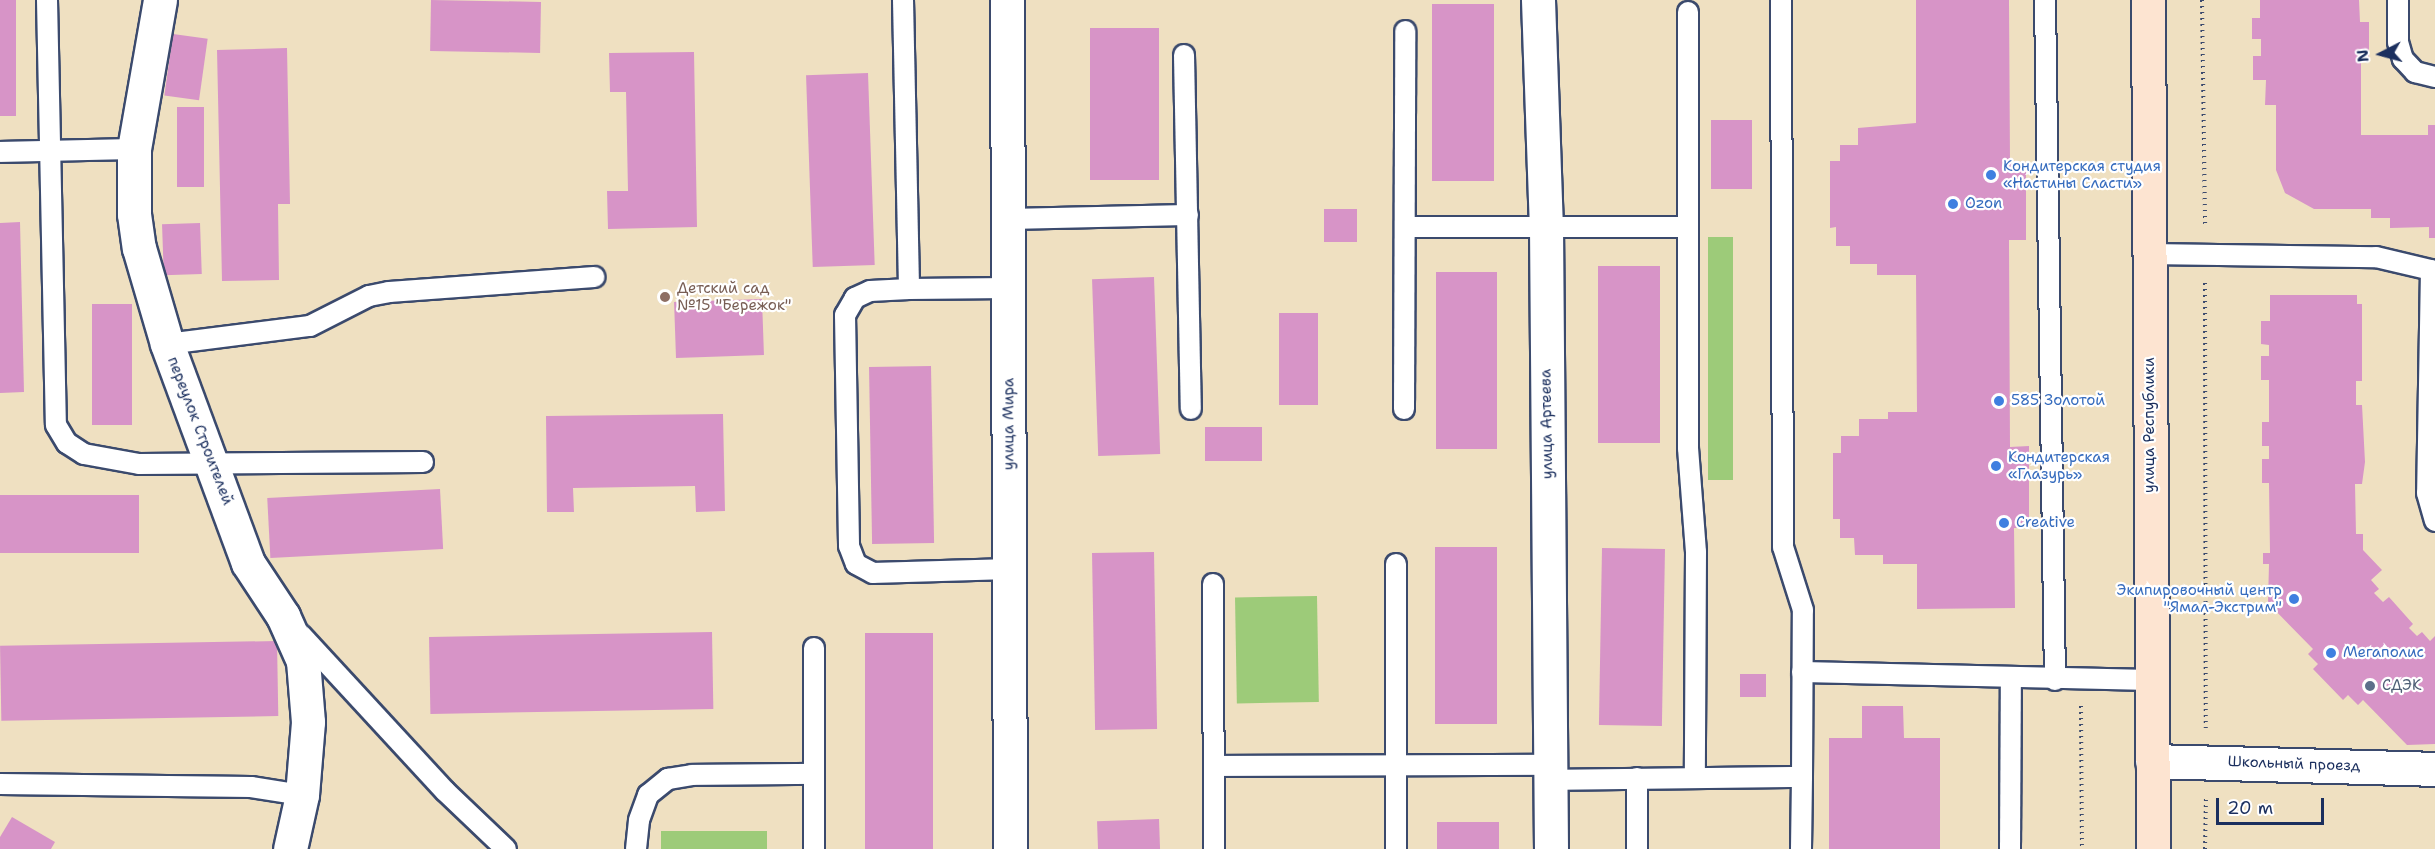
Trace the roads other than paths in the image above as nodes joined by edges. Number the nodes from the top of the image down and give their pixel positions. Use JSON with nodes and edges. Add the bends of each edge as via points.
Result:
{"nodes":[{"id":1,"x":47,"y":0,"type":"edge"},
{"id":2,"x":160,"y":0,"type":"edge"},
{"id":3,"x":903,"y":0,"type":"edge"},
{"id":4,"x":1006,"y":0,"type":"edge"},
{"id":5,"x":1538,"y":0,"type":"edge"},
{"id":6,"x":1781,"y":0,"type":"edge"},
{"id":7,"x":2045,"y":0,"type":"edge"},
{"id":8,"x":2148,"y":0,"type":"edge"},
{"id":9,"x":2398,"y":0,"type":"edge"},
{"id":10,"x":1688,"y":12,"type":"dead end"},
{"id":11,"x":1405,"y":31,"type":"dead end"},
{"id":12,"x":1184,"y":55,"type":"dead end"},
{"id":13,"x":2435,"y":78,"type":"edge"},
{"id":14,"x":134,"y":149,"type":"junction"},
{"id":15,"x":51,"y":151,"type":"junction"},
{"id":16,"x":0,"y":152,"type":"edge"},
{"id":17,"x":1188,"y":215,"type":"junction"},
{"id":18,"x":1008,"y":219,"type":"junction"},
{"id":19,"x":1405,"y":227,"type":"junction"},
{"id":20,"x":1546,"y":227,"type":"junction"},
{"id":21,"x":1687,"y":227,"type":"junction"},
{"id":22,"x":2149,"y":254,"type":"junction"},
{"id":23,"x":2433,"y":270,"type":"edge"},
{"id":24,"x":594,"y":277,"type":"dead end"},
{"id":25,"x":1009,"y":288,"type":"junction"},
{"id":26,"x":909,"y":289,"type":"junction"},
{"id":27,"x":167,"y":344,"type":"junction"},
{"id":28,"x":1191,"y":409,"type":"dead end"},
{"id":29,"x":1404,"y":409,"type":"dead end"},
{"id":30,"x":423,"y":462,"type":"dead end"},
{"id":31,"x":213,"y":465,"type":"junction"},
{"id":32,"x":2435,"y":521,"type":"edge"},
{"id":33,"x":1396,"y":564,"type":"dead end"},
{"id":34,"x":1009,"y":570,"type":"junction"},
{"id":35,"x":1213,"y":584,"type":"dead end"},
{"id":36,"x":283,"y":616,"type":"junction"},
{"id":37,"x":814,"y":648,"type":"dead end"},
{"id":38,"x":1802,"y":672,"type":"junction"},
{"id":39,"x":2011,"y":678,"type":"junction"},
{"id":40,"x":2055,"y":680,"type":"junction"},
{"id":41,"x":2151,"y":680,"type":"junction"},
{"id":42,"x":2152,"y":761,"type":"junction"},
{"id":43,"x":1214,"y":766,"type":"junction"},
{"id":44,"x":1396,"y":766,"type":"junction"},
{"id":45,"x":2435,"y":769,"type":"edge"},
{"id":46,"x":1551,"y":772,"type":"junction"},
{"id":47,"x":814,"y":774,"type":"junction"},
{"id":48,"x":1802,"y":777,"type":"junction"},
{"id":49,"x":1637,"y":778,"type":"junction"},
{"id":50,"x":1695,"y":778,"type":"junction"},
{"id":51,"x":0,"y":784,"type":"edge"},
{"id":52,"x":302,"y":795,"type":"junction"},
{"id":53,"x":290,"y":849,"type":"edge"},
{"id":54,"x":506,"y":849,"type":"edge"},
{"id":55,"x":636,"y":849,"type":"edge"},
{"id":56,"x":814,"y":849,"type":"edge"},
{"id":57,"x":1010,"y":849,"type":"edge"},
{"id":58,"x":1214,"y":849,"type":"edge"},
{"id":59,"x":1396,"y":849,"type":"edge"},
{"id":60,"x":1551,"y":849,"type":"edge"},
{"id":61,"x":1637,"y":849,"type":"edge"},
{"id":62,"x":1801,"y":849,"type":"edge"},
{"id":63,"x":2010,"y":849,"type":"edge"},
{"id":64,"x":2153,"y":849,"type":"edge"}],
"edges":[{"from":1,"to":15,"type":"lane"},
{"from":2,"to":14,"type":"street","name":"переулок Строителей"},
{"from":3,"to":26,"type":"lane"},
{"from":4,"to":18,"type":"street","name":"улица Мира"},
{"from":5,"to":20,"type":"street","name":"улица Артеева"},
{"from":6,"to":38,"type":"lane","via":[[1783,547],[1803,610]]},
{"from":7,"to":40,"type":"lane"},
{"from":8,"to":22,"type":"main road","name":"улица Республики"},
{"from":9,"to":13,"type":"lane","via":[[2398,42],[2403,59],[2415,72]]},
{"from":10,"to":21,"type":"lane"},
{"from":11,"to":19,"type":"lane"},
{"from":12,"to":17,"type":"lane"},
{"from":14,"to":15,"type":"lane"},
{"from":14,"to":27,"type":"street","name":"переулок Строителей","via":[[134,214],[139,248]]},
{"from":15,"to":16,"type":"lane"},
{"from":15,"to":31,"type":"lane","via":[[56,425],[67,443],[84,454],[139,464]]},
{"from":17,"to":18,"type":"lane"},
{"from":17,"to":28,"type":"lane"},
{"from":18,"to":25,"type":"street","name":"улица Мира"},
{"from":19,"to":20,"type":"lane"},
{"from":19,"to":29,"type":"lane"},
{"from":20,"to":21,"type":"lane"},
{"from":20,"to":46,"type":"street","name":"улица Артеева"},
{"from":21,"to":50,"type":"lane","via":[[1688,448],[1696,552]]},
{"from":22,"to":23,"type":"lane","via":[[2376,257]]},
{"from":22,"to":41,"type":"main road","name":"улица Республики"},
{"from":23,"to":32,"type":"lane","via":[[2427,493]]},
{"from":24,"to":27,"type":"lane","via":[[389,292],[369,296],[310,326]]},
{"from":25,"to":26,"type":"lane"},
{"from":25,"to":34,"type":"street","name":"улица Мира"},
{"from":26,"to":34,"type":"lane","via":[[870,291],[855,298],[845,315],[849,546],[856,564],[873,573]]},
{"from":27,"to":31,"type":"street","name":"переулок Строителей"},
{"from":30,"to":31,"type":"lane"},
{"from":31,"to":36,"type":"street","name":"переулок Строителей","via":[[248,562]]},
{"from":33,"to":44,"type":"lane"},
{"from":34,"to":57,"type":"street","name":"улица Мира"},
{"from":35,"to":43,"type":"lane"},
{"from":36,"to":52,"type":"street","name":"переулок Строителей","via":[[296,639],[307,686],[309,722]]},
{"from":36,"to":54,"type":"lane","via":[[445,791]]},
{"from":37,"to":47,"type":"lane"},
{"from":38,"to":39,"type":"lane"},
{"from":38,"to":48,"type":"lane"},
{"from":39,"to":40,"type":"lane"},
{"from":39,"to":63,"type":"lane"},
{"from":40,"to":41,"type":"lane"},
{"from":41,"to":42,"type":"main road","name":"улица Республики"},
{"from":42,"to":45,"type":"street","name":"Школьный проезд"},
{"from":42,"to":64,"type":"main road","name":"улица Республики"},
{"from":43,"to":44,"type":"lane"},
{"from":43,"to":58,"type":"lane"},
{"from":44,"to":46,"type":"lane"},
{"from":44,"to":59,"type":"lane"},
{"from":46,"to":49,"type":"lane"},
{"from":46,"to":60,"type":"street","name":"улица Артеева"},
{"from":47,"to":55,"type":"lane","via":[[692,775],[668,779],[648,795],[639,820]]},
{"from":47,"to":56,"type":"lane"},
{"from":48,"to":50,"type":"lane"},
{"from":48,"to":62,"type":"lane"},
{"from":49,"to":50,"type":"lane"},
{"from":49,"to":61,"type":"lane"},
{"from":51,"to":52,"type":"lane","via":[[251,787]]},
{"from":52,"to":53,"type":"street","name":"переулок Строителей"}]}
